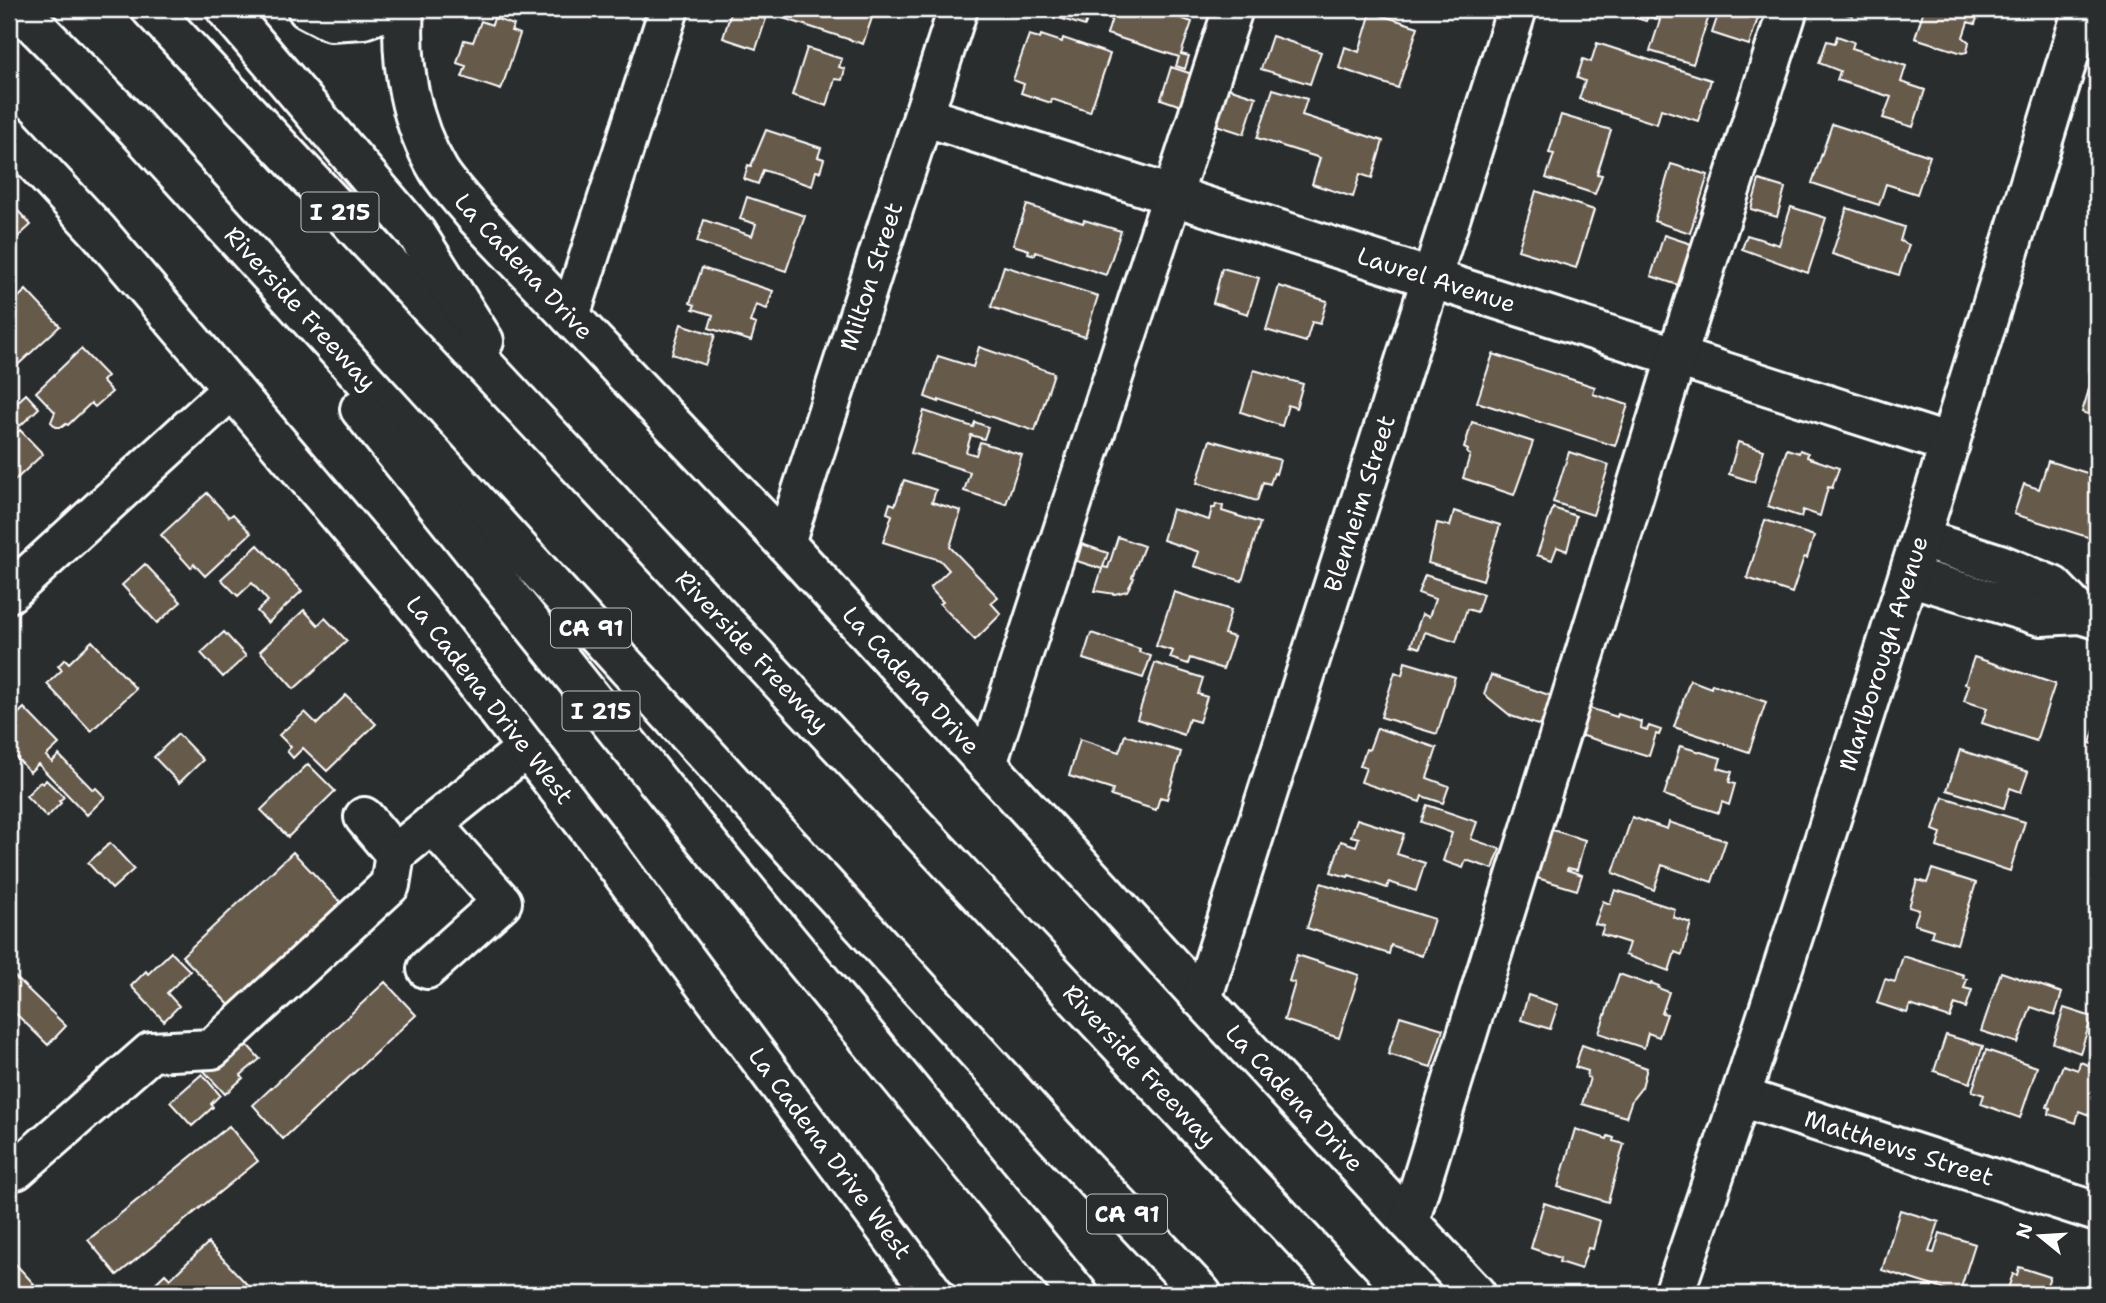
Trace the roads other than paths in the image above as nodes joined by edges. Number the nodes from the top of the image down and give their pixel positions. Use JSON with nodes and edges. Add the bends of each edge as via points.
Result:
{"nodes":[{"id":1,"x":19,"y":9,"type":"edge"},
{"id":2,"x":151,"y":9,"type":"edge"},
{"id":3,"x":226,"y":9,"type":"edge"},
{"id":4,"x":307,"y":9,"type":"edge"},
{"id":5,"x":669,"y":9,"type":"edge"},
{"id":6,"x":958,"y":9,"type":"edge"},
{"id":7,"x":1233,"y":9,"type":"edge"},
{"id":8,"x":1517,"y":9,"type":"edge"},
{"id":9,"x":1788,"y":9,"type":"edge"},
{"id":10,"x":2083,"y":9,"type":"edge"},
{"id":11,"x":399,"y":18,"type":"edge"},
{"id":12,"x":923,"y":116,"type":"junction"},
{"id":13,"x":131,"y":123,"type":"junction"},
{"id":14,"x":9,"y":135,"type":"edge"},
{"id":15,"x":1174,"y":196,"type":"junction"},
{"id":16,"x":1432,"y":278,"type":"junction"},
{"id":17,"x":570,"y":316,"type":"junction"},
{"id":18,"x":1677,"y":356,"type":"junction"},
{"id":19,"x":231,"y":390,"type":"junction"},
{"id":20,"x":529,"y":414,"type":"junction"},
{"id":21,"x":1950,"y":444,"type":"junction"},
{"id":22,"x":1921,"y":539,"type":"junction"},
{"id":23,"x":785,"y":543,"type":"junction"},
{"id":24,"x":1909,"y":576,"type":"junction"},
{"id":25,"x":12,"y":583,"type":"edge"},
{"id":26,"x":2089,"y":616,"type":"edge"},
{"id":27,"x":527,"y":748,"type":"junction"},
{"id":28,"x":987,"y":764,"type":"junction"},
{"id":29,"x":364,"y":817,"type":"dead end"},
{"id":30,"x":432,"y":824,"type":"junction"},
{"id":31,"x":395,"y":854,"type":"junction"},
{"id":32,"x":427,"y":969,"type":"dead end"},
{"id":33,"x":1202,"y":999,"type":"junction"},
{"id":34,"x":1741,"y":1097,"type":"junction"},
{"id":35,"x":1052,"y":1134,"type":"junction"},
{"id":36,"x":16,"y":1170,"type":"dead end"},
{"id":37,"x":2097,"y":1212,"type":"edge"},
{"id":38,"x":1409,"y":1222,"type":"junction"},
{"id":39,"x":934,"y":1294,"type":"edge"},
{"id":40,"x":1078,"y":1294,"type":"edge"},
{"id":41,"x":1184,"y":1294,"type":"edge"},
{"id":42,"x":1202,"y":1294,"type":"edge"},
{"id":43,"x":1353,"y":1294,"type":"edge"},
{"id":44,"x":1476,"y":1294,"type":"edge"},
{"id":45,"x":1674,"y":1294,"type":"edge"}],
"edges":[{"from":1,"to":13,"type":"main road","name":"Riverside Freeway","number":"I 215"},
{"from":2,"to":20,"type":"main road","name":"Riverside Freeway","number":"I 215"},
{"from":3,"to":20,"type":"main road","via":[[416,233]]},
{"from":4,"to":11,"type":"main road","via":[[330,21]]},
{"from":5,"to":17,"type":"main road"},
{"from":6,"to":12,"type":"main road","name":"Milton Street"},
{"from":7,"to":15,"type":"main road"},
{"from":8,"to":16,"type":"main road","name":"Blenheim Street"},
{"from":9,"to":18,"type":"main road"},
{"from":10,"to":21,"type":"main road","name":"Marlborough Avenue"},
{"from":11,"to":17,"type":"main road","name":"La Cadena Drive","via":[[409,93],[421,135],[440,172],[476,218]]},
{"from":12,"to":15,"type":"main road","name":"Laurel Avenue"},
{"from":12,"to":23,"type":"main road","name":"Milton Street"},
{"from":13,"to":35,"type":"main road","name":"Riverside Freeway","number":"CA 91"},
{"from":13,"to":40,"type":"main road","number":"I 215","via":[[695,829]]},
{"from":14,"to":19,"type":"main road","name":"La Cadena Drive West","via":[[99,232]]},
{"from":15,"to":16,"type":"main road","name":"Laurel Avenue"},
{"from":15,"to":28,"type":"main road"},
{"from":16,"to":18,"type":"main road","name":"Laurel Avenue"},
{"from":16,"to":33,"type":"main road","name":"Blenheim Street"},
{"from":17,"to":23,"type":"main road","name":"La Cadena Drive"},
{"from":18,"to":21,"type":"main road","name":"Laurel Avenue"},
{"from":18,"to":38,"type":"main road"},
{"from":19,"to":25,"type":"main road"},
{"from":19,"to":27,"type":"main road","name":"La Cadena Drive West","via":[[423,614]]},
{"from":20,"to":43,"type":"main road","name":"Riverside Freeway","number":"I 215"},
{"from":21,"to":22,"type":"main road","name":"Marlborough Avenue"},
{"from":22,"to":24,"type":"main road","name":"Marlborough Avenue"},
{"from":22,"to":26,"type":"main road","via":[[2053,586]]},
{"from":23,"to":28,"type":"main road","name":"La Cadena Drive"},
{"from":24,"to":26,"type":"main road","via":[[2041,616]]},
{"from":24,"to":34,"type":"main road","name":"Marlborough Avenue"},
{"from":27,"to":30,"type":"main road"},
{"from":27,"to":39,"type":"main road","name":"La Cadena Drive West"},
{"from":28,"to":33,"type":"main road","name":"La Cadena Drive"},
{"from":29,"to":31,"type":"main road"},
{"from":30,"to":31,"type":"main road"},
{"from":30,"to":32,"type":"main road","via":[[502,902]]},
{"from":31,"to":36,"type":"main road","via":[[390,885],[212,1049],[150,1052]]},
{"from":33,"to":38,"type":"main road","name":"La Cadena Drive"},
{"from":34,"to":37,"type":"main road","name":"Matthews Street"},
{"from":34,"to":45,"type":"main road","name":"Marlborough Avenue"},
{"from":35,"to":41,"type":"main road"},
{"from":35,"to":42,"type":"main road","name":"Riverside Freeway","number":"CA 91"},
{"from":38,"to":44,"type":"main road","name":"La Cadena Drive"}]}
